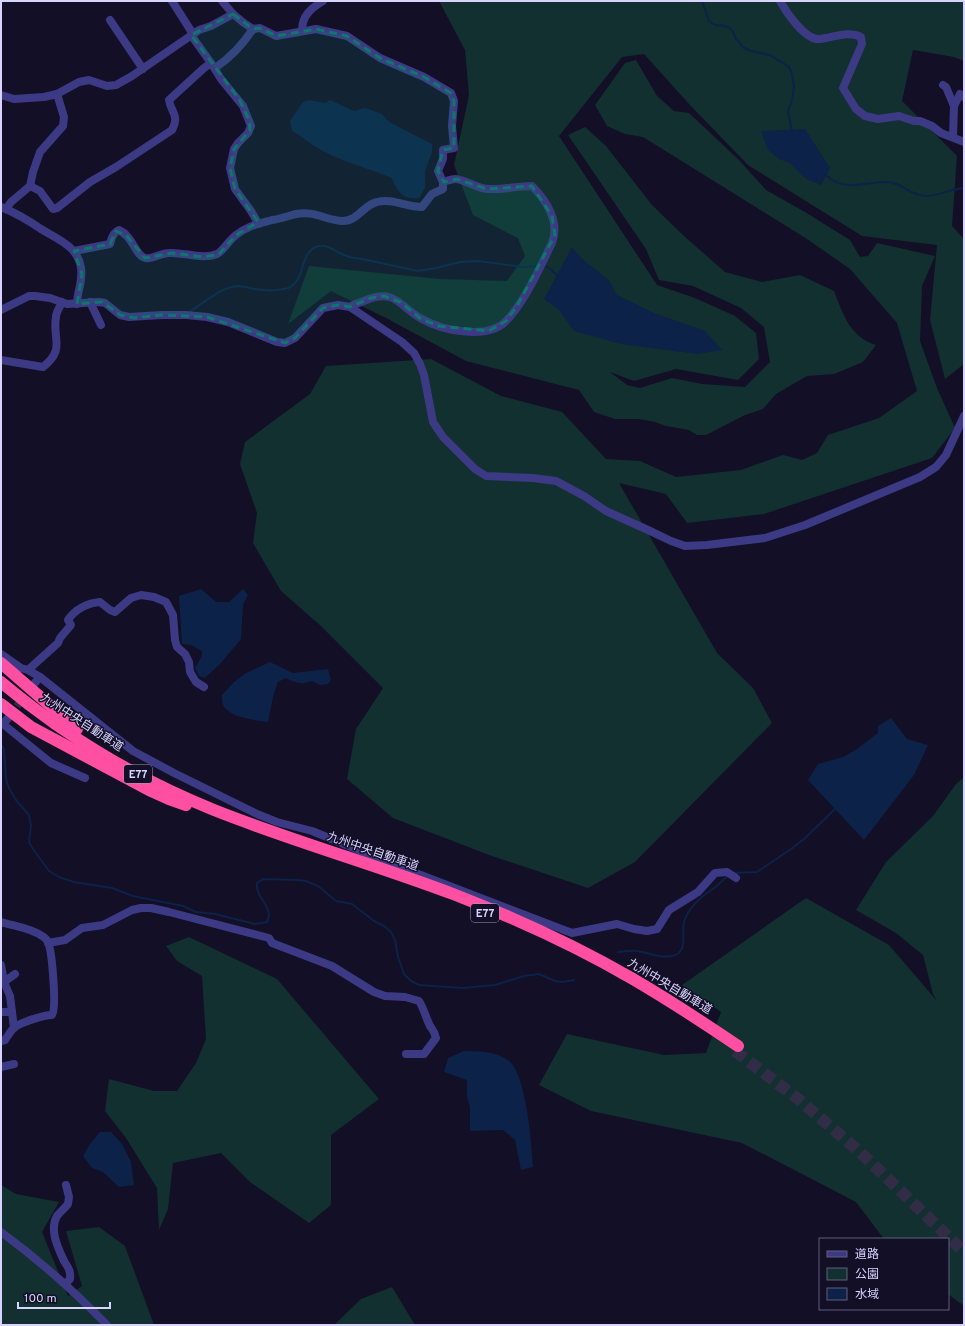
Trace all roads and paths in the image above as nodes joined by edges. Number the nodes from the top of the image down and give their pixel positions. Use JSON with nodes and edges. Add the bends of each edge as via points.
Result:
{"nodes":[{"id":1,"x":172,"y":1,"type":"edge"},
{"id":2,"x":222,"y":1,"type":"edge"},
{"id":3,"x":323,"y":1,"type":"edge"},
{"id":4,"x":780,"y":1,"type":"edge"},
{"id":5,"x":233,"y":14,"type":"junction"},
{"id":6,"x":110,"y":20,"type":"dead end"},
{"id":7,"x":253,"y":28,"type":"junction"},
{"id":8,"x":302,"y":30,"type":"junction"},
{"id":9,"x":192,"y":34,"type":"junction"},
{"id":10,"x":213,"y":65,"type":"junction"},
{"id":11,"x":143,"y":69,"type":"junction"},
{"id":12,"x":943,"y":85,"type":"dead end"},
{"id":13,"x":57,"y":94,"type":"junction"},
{"id":14,"x":1,"y":95,"type":"edge"},
{"id":15,"x":964,"y":97,"type":"edge"},
{"id":16,"x":954,"y":106,"type":"junction"},
{"id":17,"x":953,"y":137,"type":"junction"},
{"id":18,"x":964,"y":142,"type":"edge"},
{"id":19,"x":443,"y":182,"type":"junction"},
{"id":20,"x":30,"y":186,"type":"junction"},
{"id":21,"x":4,"y":208,"type":"edge"},
{"id":22,"x":258,"y":223,"type":"junction"},
{"id":23,"x":74,"y":251,"type":"junction"},
{"id":24,"x":62,"y":302,"type":"junction"},
{"id":25,"x":90,"y":302,"type":"junction"},
{"id":26,"x":77,"y":304,"type":"junction"},
{"id":27,"x":350,"y":308,"type":"junction"},
{"id":28,"x":1,"y":310,"type":"edge"},
{"id":29,"x":101,"y":325,"type":"dead end"},
{"id":30,"x":1,"y":360,"type":"edge"},
{"id":31,"x":964,"y":416,"type":"edge"},
{"id":32,"x":1,"y":654,"type":"edge"},
{"id":33,"x":1,"y":663,"type":"edge"},
{"id":34,"x":28,"y":670,"type":"junction"},
{"id":35,"x":40,"y":677,"type":"junction"},
{"id":36,"x":1,"y":682,"type":"edge"},
{"id":37,"x":32,"y":685,"type":"dead end"},
{"id":38,"x":204,"y":687,"type":"dead end"},
{"id":39,"x":1,"y":689,"type":"edge"},
{"id":40,"x":1,"y":704,"type":"edge"},
{"id":41,"x":10,"y":716,"type":"tunnel mouth"},
{"id":42,"x":2,"y":724,"type":"edge"},
{"id":43,"x":85,"y":778,"type":"dead end"},
{"id":44,"x":215,"y":816,"type":"junction"},
{"id":45,"x":289,"y":838,"type":"junction"},
{"id":46,"x":736,"y":878,"type":"dead end"},
{"id":47,"x":1,"y":922,"type":"edge"},
{"id":48,"x":48,"y":943,"type":"junction"},
{"id":49,"x":1,"y":965,"type":"edge"},
{"id":50,"x":15,"y":974,"type":"dead end"},
{"id":51,"x":3,"y":982,"type":"edge"},
{"id":52,"x":1,"y":1012,"type":"edge"},
{"id":53,"x":12,"y":1012,"type":"junction"},
{"id":54,"x":14,"y":1028,"type":"junction"},
{"id":55,"x":1,"y":1041,"type":"edge"},
{"id":56,"x":406,"y":1054,"type":"dead end"},
{"id":57,"x":14,"y":1064,"type":"dead end"},
{"id":58,"x":1,"y":1067,"type":"edge"},
{"id":59,"x":66,"y":1185,"type":"dead end"},
{"id":60,"x":1,"y":1232,"type":"edge"},
{"id":61,"x":65,"y":1284,"type":"junction"},
{"id":62,"x":107,"y":1325,"type":"edge"}],
"edges":[{"from":1,"to":9,"type":"street"},
{"from":2,"to":5,"type":"street"},
{"from":3,"to":8,"type":"street","via":[[307,13]]},
{"from":4,"to":17,"type":"street","via":[[810,36],[817,39],[849,33],[861,37],[862,44],[843,88],[856,108],[865,116],[878,119],[899,116],[920,121]]},
{"from":5,"to":7,"type":"street"},
{"from":5,"to":9,"type":"street"},
{"from":6,"to":11,"type":"street"},
{"from":7,"to":8,"type":"street","via":[[260,28],[279,36]]},
{"from":7,"to":10,"type":"street","via":[[229,57]]},
{"from":8,"to":19,"type":"street","via":[[316,29],[347,36],[380,58],[424,77],[450,93],[454,101],[454,148],[443,150],[443,159],[438,171]]},
{"from":9,"to":10,"type":"street"},
{"from":9,"to":11,"type":"street"},
{"from":10,"to":20,"type":"street","via":[[197,74],[169,100],[176,120],[172,130],[90,182],[57,208],[53,209],[40,191]]},
{"from":10,"to":22,"type":"street","via":[[221,80],[243,106],[251,126],[234,149],[230,168],[235,189]]},
{"from":11,"to":13,"type":"street","via":[[116,85],[107,86],[88,80]]},
{"from":12,"to":16,"type":"street"},
{"from":13,"to":14,"type":"street","via":[[25,99]]},
{"from":13,"to":20,"type":"street","via":[[64,117],[63,126],[40,152]]},
{"from":15,"to":16,"type":"street","via":[[960,94]]},
{"from":16,"to":17,"type":"street"},
{"from":17,"to":18,"type":"street"},
{"from":19,"to":22,"type":"street","via":[[443,189],[432,194],[422,207],[382,201],[366,206],[355,218],[347,221],[307,213]]},
{"from":19,"to":27,"type":"street","via":[[457,179],[487,189],[532,186],[541,195],[552,216],[555,235],[552,243],[506,321],[489,331],[467,332],[438,326],[421,319],[400,302],[384,296],[371,298]]},
{"from":20,"to":21,"type":"street"},
{"from":21,"to":23,"type":"street","via":[[59,238]]},
{"from":22,"to":23,"type":"street","via":[[244,229],[219,254],[211,256],[172,253],[145,258],[119,230],[112,237],[110,244]]},
{"from":23,"to":26,"type":"street","via":[[81,264],[82,274]]},
{"from":24,"to":26,"type":"street"},
{"from":24,"to":28,"type":"street","via":[[29,296]]},
{"from":24,"to":30,"type":"street","via":[[56,317],[57,349],[50,361],[43,366]]},
{"from":25,"to":26,"type":"street"},
{"from":25,"to":27,"type":"street","via":[[105,304],[116,313],[129,317],[207,317],[228,322],[281,343],[290,342],[295,338],[322,308],[338,305]]},
{"from":25,"to":29,"type":"street"},
{"from":27,"to":31,"type":"street","via":[[402,342],[414,353],[424,375],[433,422],[443,437],[475,469],[486,476],[556,480],[606,511],[671,542],[685,546],[765,538],[920,477],[936,467],[946,455]]},
{"from":32,"to":34,"type":"street"},
{"from":33,"to":45,"type":"highway","via":[[82,733],[120,759],[177,788]]},
{"from":34,"to":35,"type":"street"},
{"from":34,"to":38,"type":"street","via":[[58,643],[71,625],[68,620],[80,609],[100,602],[115,612],[131,598],[141,595],[166,602],[173,615],[177,647],[185,654],[196,682]]},
{"from":35,"to":37,"type":"street"},
{"from":35,"to":46,"type":"street","via":[[133,751],[257,814],[312,831],[572,933],[617,924],[647,931],[657,929],[669,910],[698,892],[715,873],[727,872]]},
{"from":36,"to":45,"type":"highway","name":"九州中央自動車道","number":"E77","via":[[73,736],[147,779],[213,809]]},
{"from":39,"to":44,"type":"highway","name":"九州中央自動車道","number":"E77","via":[[75,745],[145,783]]},
{"from":40,"to":44,"type":"highway","via":[[31,727],[149,790]]},
{"from":41,"to":42,"type":"street"},
{"from":42,"to":43,"type":"street","via":[[51,763]]},
{"from":44,"to":45,"type":"highway","name":"九州中央自動車道","number":"E77","via":[[451,899],[500,919],[566,949],[737,1048],[678,1006],[632,979],[509,917],[452,894]]},
{"from":47,"to":48,"type":"street","via":[[37,933]]},
{"from":48,"to":54,"type":"street","via":[[54,982],[54,1013]]},
{"from":48,"to":56,"type":"street","via":[[65,940],[82,928],[103,925],[141,908],[169,912],[269,938],[272,943],[332,966],[374,992],[419,1001],[436,1033],[436,1038],[424,1054]]},
{"from":49,"to":51,"type":"street"},
{"from":50,"to":51,"type":"street"},
{"from":51,"to":53,"type":"street","via":[[10,996]]},
{"from":52,"to":53,"type":"street"},
{"from":53,"to":54,"type":"street"},
{"from":54,"to":55,"type":"street","via":[[5,1040]]},
{"from":57,"to":58,"type":"street"},
{"from":59,"to":61,"type":"street","via":[[68,1204],[58,1215],[53,1231],[70,1272],[70,1279]]},
{"from":60,"to":61,"type":"street"},
{"from":61,"to":62,"type":"street"}]}
